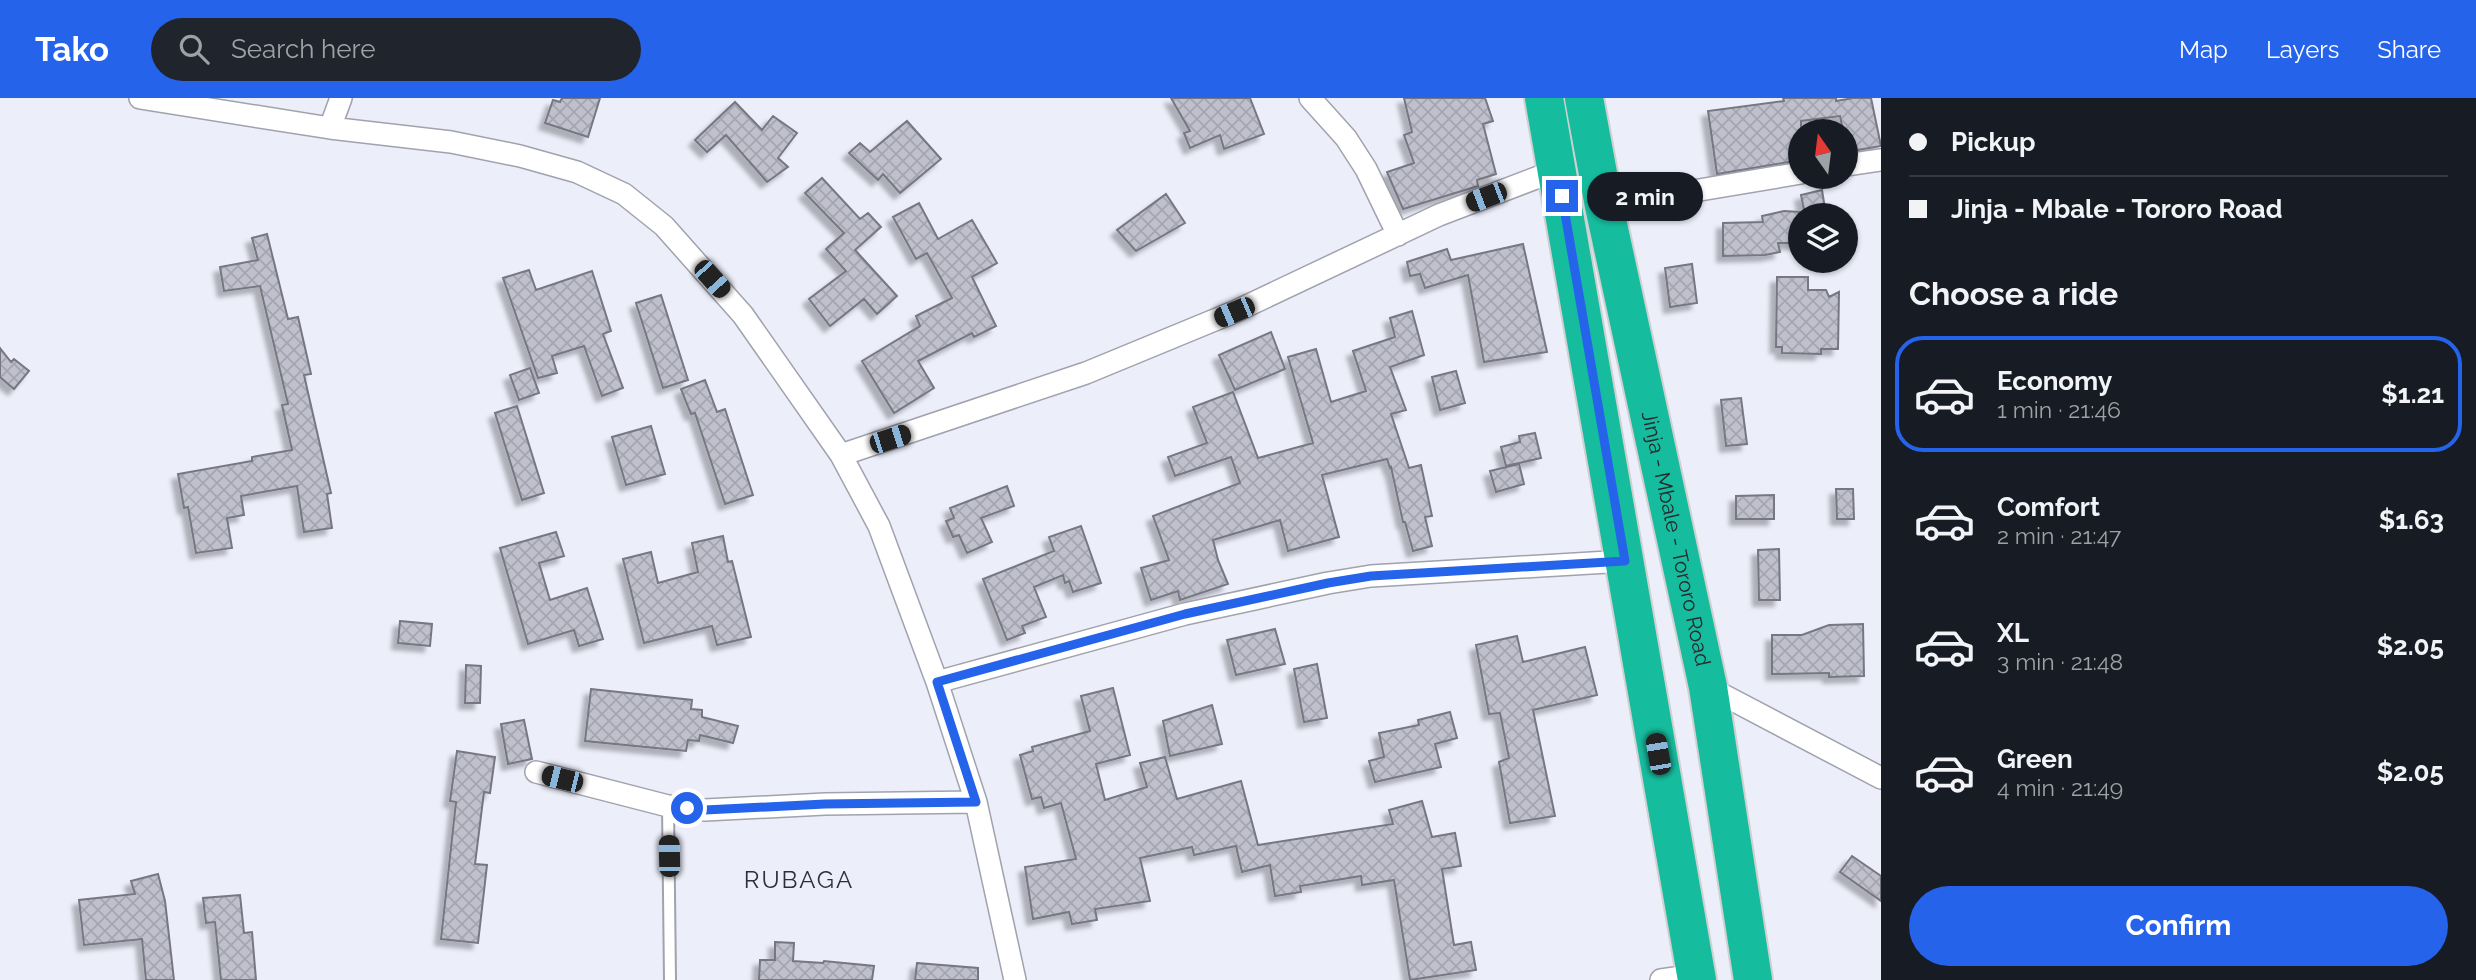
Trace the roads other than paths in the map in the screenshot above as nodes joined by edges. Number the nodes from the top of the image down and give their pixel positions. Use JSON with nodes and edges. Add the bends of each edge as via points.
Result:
{"nodes":[{"id":1,"x":141,"y":98,"type":"edge"},
{"id":2,"x":341,"y":98,"type":"edge"},
{"id":3,"x":1310,"y":98,"type":"edge"},
{"id":4,"x":1544,"y":98,"type":"edge"},
{"id":5,"x":1584,"y":98,"type":"edge"},
{"id":6,"x":330,"y":128,"type":"junction"},
{"id":7,"x":1881,"y":160,"type":"edge"},
{"id":8,"x":1858,"y":163,"type":"edge"},
{"id":9,"x":1557,"y":170,"type":"junction"},
{"id":10,"x":1788,"y":175,"type":"edge"},
{"id":11,"x":1604,"y":206,"type":"junction"},
{"id":12,"x":1398,"y":234,"type":"junction"},
{"id":13,"x":841,"y":455,"type":"junction"},
{"id":14,"x":1625,"y":561,"type":"junction"},
{"id":15,"x":937,"y":682,"type":"junction"},
{"id":16,"x":1708,"y":687,"type":"junction"},
{"id":17,"x":536,"y":772,"type":"dead end"},
{"id":18,"x":1877,"y":773,"type":"edge"},
{"id":19,"x":976,"y":802,"type":"junction"},
{"id":20,"x":668,"y":806,"type":"junction"},
{"id":21,"x":1685,"y":978,"type":"edge"},
{"id":22,"x":670,"y":980,"type":"edge"},
{"id":23,"x":1015,"y":980,"type":"edge"},
{"id":24,"x":1753,"y":980,"type":"edge"}],
"edges":[{"from":1,"to":6,"type":"street"},
{"from":2,"to":6,"type":"street"},
{"from":3,"to":12,"type":"street","via":[[1346,138]]},
{"from":4,"to":9,"type":"highway"},
{"from":5,"to":11,"type":"highway","name":"Jinja - Mbale - Tororo Road"},
{"from":6,"to":13,"type":"street","via":[[451,142],[520,156],[577,172],[624,194],[664,226],[743,315]]},
{"from":7,"to":8,"type":"street"},
{"from":9,"to":12,"type":"street"},
{"from":9,"to":14,"type":"highway"},
{"from":10,"to":11,"type":"street"},
{"from":11,"to":16,"type":"highway","name":"Jinja - Mbale - Tororo Road"},
{"from":12,"to":13,"type":"street","via":[[1234,312],[1086,373]]},
{"from":13,"to":15,"type":"street","via":[[879,526]]},
{"from":14,"to":15,"type":"street","via":[[1371,576],[1328,583],[1185,614]]},
{"from":14,"to":21,"type":"highway"},
{"from":15,"to":19,"type":"street"},
{"from":16,"to":18,"type":"street"},
{"from":16,"to":24,"type":"highway","name":"Jinja - Mbale - Tororo Road"},
{"from":17,"to":20,"type":"street"},
{"from":19,"to":20,"type":"street","via":[[705,810]]},
{"from":19,"to":23,"type":"street"},
{"from":20,"to":22,"type":"lane"}]}
